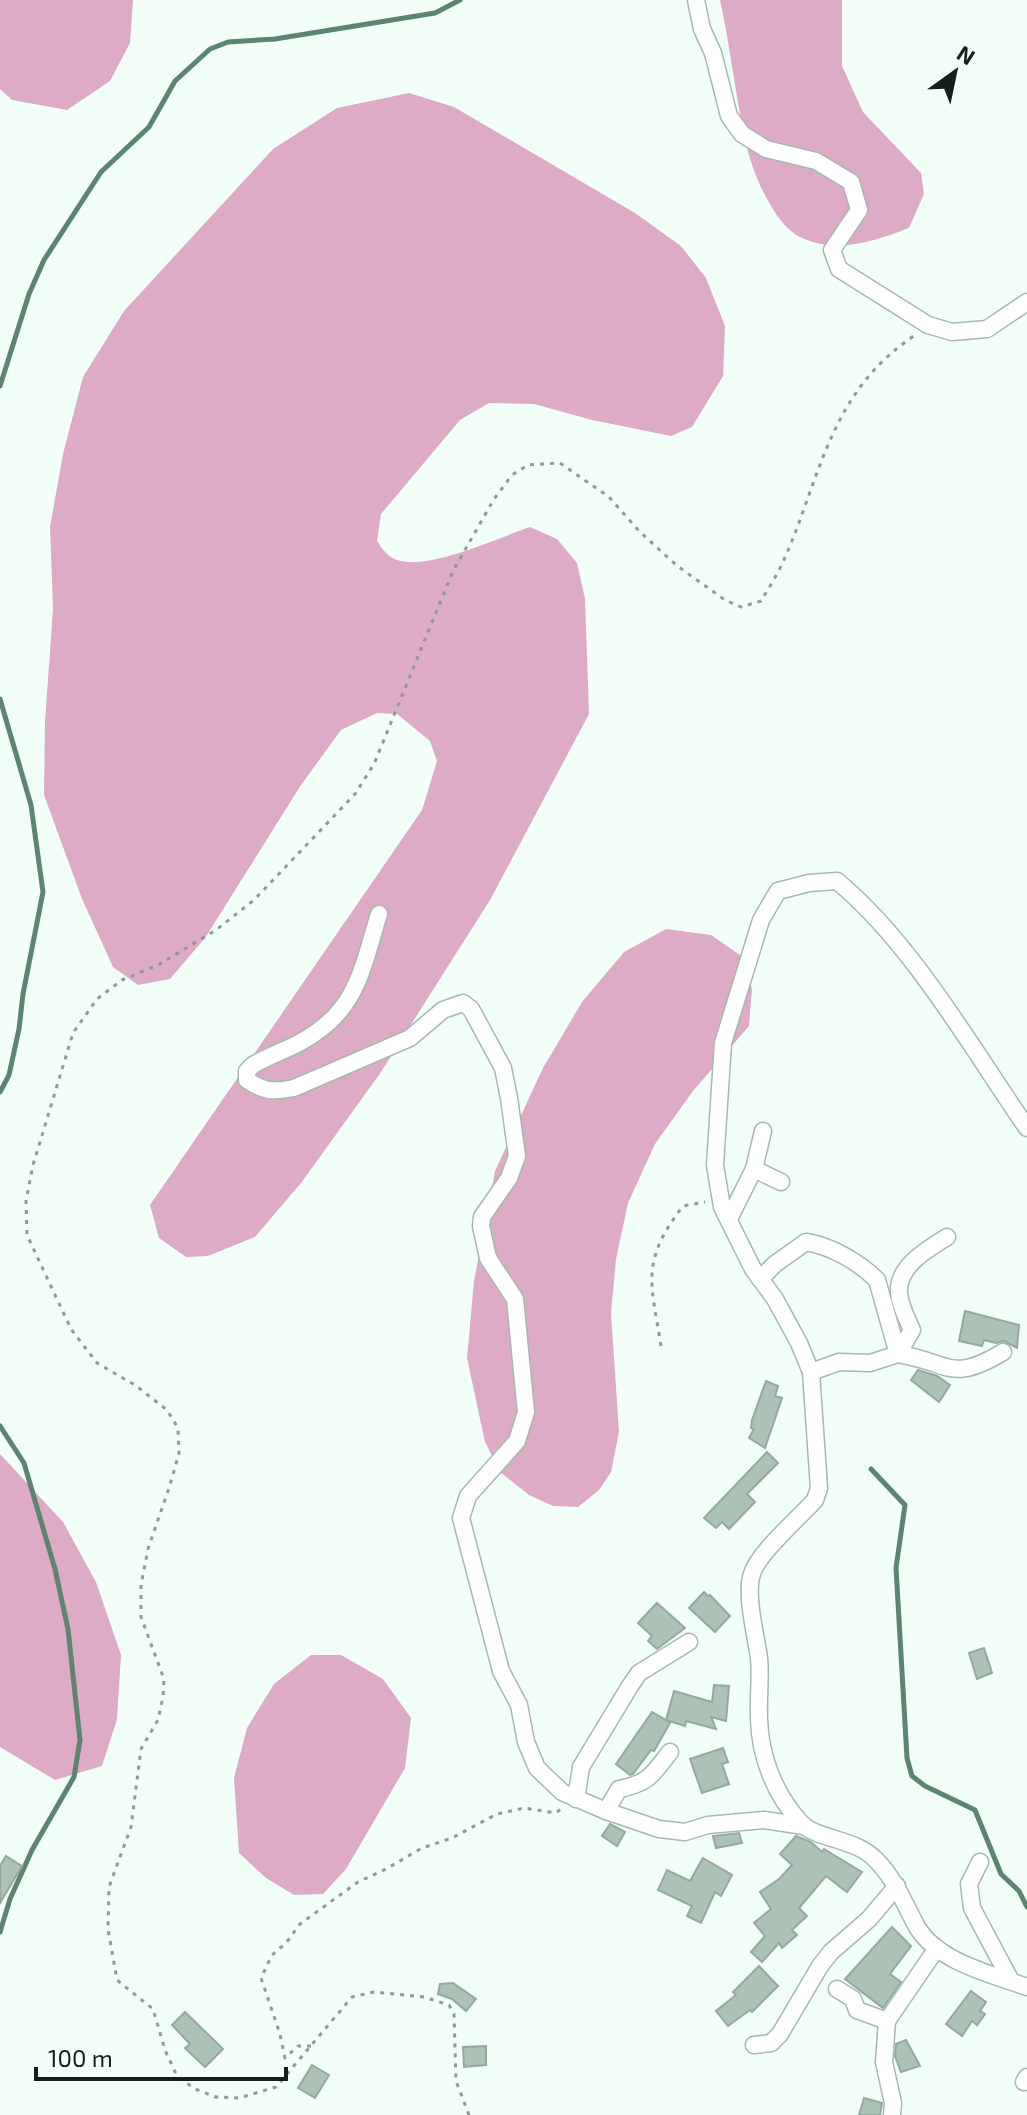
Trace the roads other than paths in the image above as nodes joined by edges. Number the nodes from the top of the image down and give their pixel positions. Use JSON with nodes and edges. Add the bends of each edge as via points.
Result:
{"nodes":[{"id":1,"x":696,"y":0,"type":"edge"},
{"id":2,"x":1027,"y":302,"type":"edge"},
{"id":3,"x":379,"y":914,"type":"dead end"},
{"id":4,"x":1027,"y":1128,"type":"edge"},
{"id":5,"x":763,"y":1131,"type":"dead end"},
{"id":6,"x":754,"y":1169,"type":"junction"},
{"id":7,"x":781,"y":1182,"type":"dead end"},
{"id":8,"x":729,"y":1219,"type":"junction"},
{"id":9,"x":947,"y":1237,"type":"dead end"},
{"id":10,"x":760,"y":1279,"type":"junction"},
{"id":11,"x":1003,"y":1352,"type":"dead end"},
{"id":12,"x":898,"y":1354,"type":"junction"},
{"id":13,"x":811,"y":1372,"type":"junction"},
{"id":14,"x":689,"y":1642,"type":"dead end"},
{"id":15,"x":670,"y":1752,"type":"dead end"},
{"id":16,"x":576,"y":1799,"type":"junction"},
{"id":17,"x":606,"y":1811,"type":"junction"},
{"id":18,"x":804,"y":1826,"type":"junction"},
{"id":19,"x":980,"y":1862,"type":"dead end"},
{"id":20,"x":897,"y":1886,"type":"junction"},
{"id":21,"x":937,"y":1948,"type":"junction"},
{"id":22,"x":1019,"y":1984,"type":"edge"},
{"id":23,"x":837,"y":1989,"type":"dead end"},
{"id":24,"x":887,"y":2021,"type":"junction"},
{"id":25,"x":754,"y":2045,"type":"dead end"},
{"id":26,"x":892,"y":2115,"type":"edge"}],
"edges":[{"from":1,"to":2,"type":"street","via":[[729,116],[742,134],[766,149],[816,161],[851,182],[859,210],[832,250],[839,269],[928,325],[952,332],[987,329]]},
{"from":3,"to":16,"type":"street","via":[[358,979],[338,1017],[253,1065],[247,1080],[274,1092],[294,1088],[410,1038],[458,1003],[471,1009],[503,1068],[517,1156],[481,1226],[488,1258],[515,1299],[526,1412],[517,1441],[468,1496],[461,1518],[501,1671],[519,1705],[526,1742],[537,1768]]},
{"from":4,"to":8,"type":"street","via":[[911,959],[858,898],[837,881],[778,891],[766,909],[723,1043],[715,1165]]},
{"from":5,"to":6,"type":"street"},
{"from":6,"to":7,"type":"street"},
{"from":6,"to":8,"type":"street"},
{"from":8,"to":10,"type":"street"},
{"from":9,"to":12,"type":"street","via":[[915,1258],[903,1278],[899,1291],[912,1330]]},
{"from":10,"to":12,"type":"street","via":[[806,1242],[821,1245],[877,1280]]},
{"from":10,"to":13,"type":"street"},
{"from":11,"to":12,"type":"street","via":[[982,1365],[955,1371]]},
{"from":12,"to":13,"type":"street","via":[[870,1363],[839,1362]]},
{"from":13,"to":18,"type":"street","via":[[819,1488],[815,1500],[751,1574],[760,1739],[773,1784]]},
{"from":14,"to":16,"type":"street","via":[[639,1673],[581,1767]]},
{"from":15,"to":17,"type":"street","via":[[650,1778],[619,1789]]},
{"from":16,"to":17,"type":"street"},
{"from":17,"to":18,"type":"street","via":[[685,1832],[745,1820]]},
{"from":18,"to":20,"type":"street","via":[[863,1848]]},
{"from":19,"to":22,"type":"street","via":[[969,1884],[972,1908]]},
{"from":20,"to":21,"type":"street","via":[[919,1930]]},
{"from":20,"to":25,"type":"street","via":[[831,1952],[780,2034],[771,2043]]},
{"from":21,"to":22,"type":"street"},
{"from":21,"to":24,"type":"street"},
{"from":23,"to":24,"type":"street","via":[[853,1999],[857,2010]]},
{"from":24,"to":26,"type":"street","via":[[884,2062]]}]}
